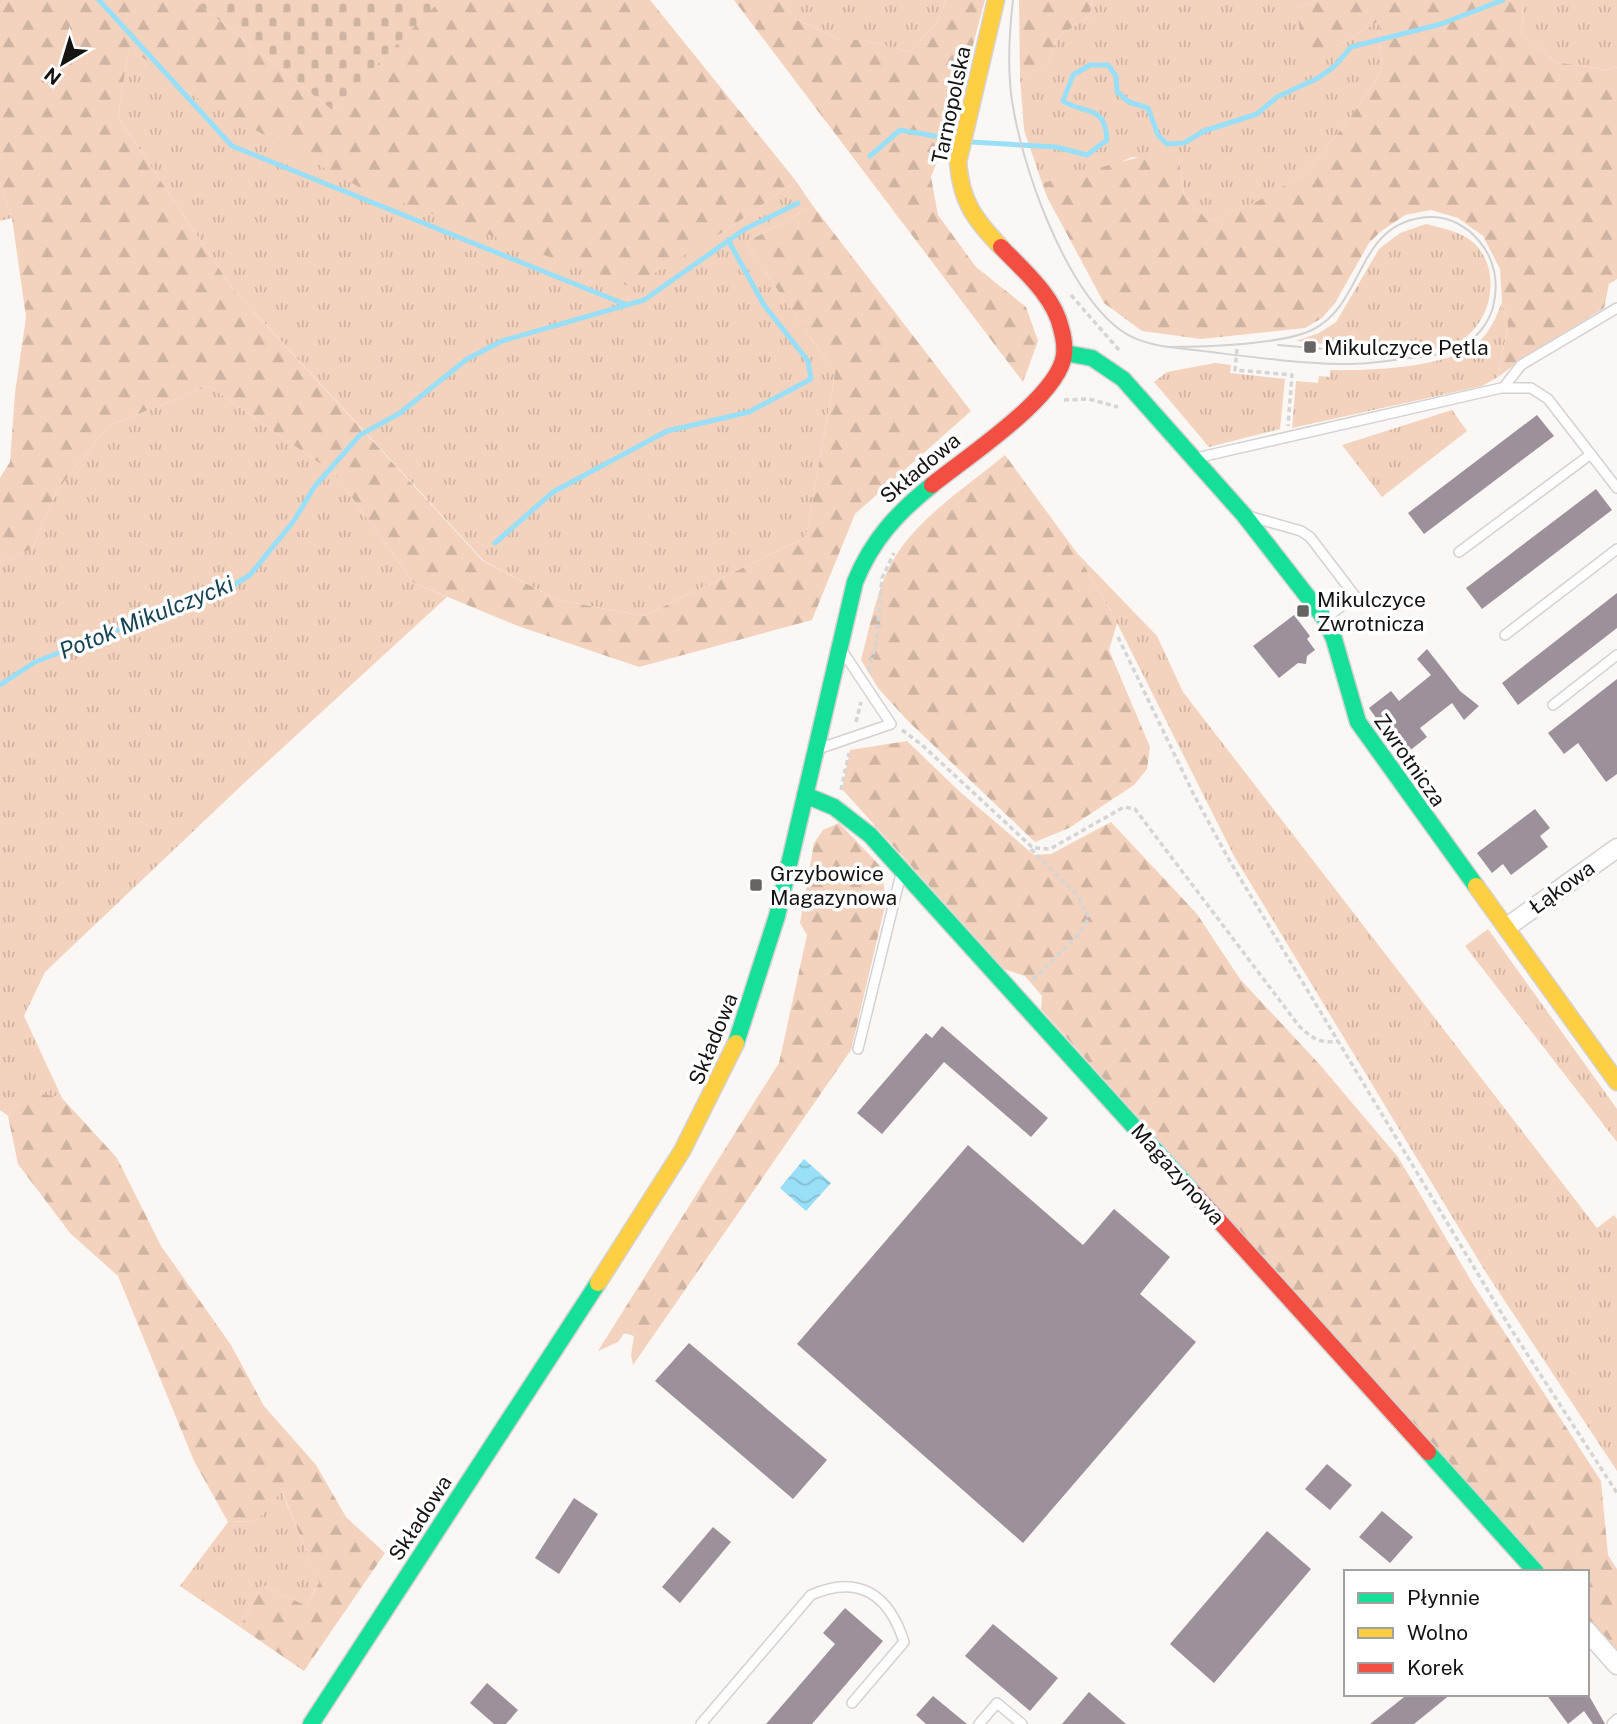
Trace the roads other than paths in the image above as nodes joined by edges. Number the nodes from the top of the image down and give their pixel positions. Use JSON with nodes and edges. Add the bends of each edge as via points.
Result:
{"nodes":[{"id":1,"x":996,"y":0,"type":"edge"},
{"id":2,"x":1617,"y":308,"type":"edge"},
{"id":3,"x":1065,"y":353,"type":"junction"},
{"id":4,"x":1504,"y":387,"type":"junction"},
{"id":5,"x":1591,"y":454,"type":"junction"},
{"id":6,"x":1194,"y":458,"type":"junction"},
{"id":7,"x":1617,"y":488,"type":"edge"},
{"id":8,"x":1244,"y":515,"type":"junction"},
{"id":9,"x":1617,"y":549,"type":"edge"},
{"id":10,"x":1459,"y":552,"type":"dead end"},
{"id":11,"x":1325,"y":620,"type":"junction"},
{"id":12,"x":1505,"y":635,"type":"dead end"},
{"id":13,"x":840,"y":648,"type":"junction"},
{"id":14,"x":1617,"y":655,"type":"edge"},
{"id":15,"x":1553,"y":705,"type":"dead end"},
{"id":16,"x":816,"y":750,"type":"junction"},
{"id":17,"x":805,"y":794,"type":"junction"},
{"id":18,"x":1617,"y":848,"type":"edge"},
{"id":19,"x":902,"y":869,"type":"junction"},
{"id":20,"x":1507,"y":927,"type":"junction"},
{"id":21,"x":858,"y":1049,"type":"dead end"},
{"id":22,"x":1617,"y":1082,"type":"edge"},
{"id":23,"x":1534,"y":1570,"type":"edge"},
{"id":24,"x":1589,"y":1633,"type":"edge"},
{"id":25,"x":1617,"y":1665,"type":"edge"},
{"id":26,"x":852,"y":1703,"type":"dead end"},
{"id":27,"x":1617,"y":1719,"type":"edge"},
{"id":28,"x":316,"y":1722,"type":"edge"},
{"id":29,"x":701,"y":1724,"type":"edge"},
{"id":30,"x":979,"y":1724,"type":"edge"},
{"id":31,"x":1022,"y":1724,"type":"edge"},
{"id":32,"x":1612,"y":1724,"type":"edge"}],
"edges":[{"from":1,"to":3,"type":"street","name":"Tarnopolska","via":[[957,181],[964,201],[1047,298],[1062,331]]},
{"from":2,"to":4,"type":"lane","via":[[1521,365]]},
{"from":3,"to":6,"type":"street","name":"Zwrotnicza","via":[[1109,367]]},
{"from":3,"to":13,"type":"street","name":"Składowa","via":[[1057,379],[1047,390],[886,525],[861,570]]},
{"from":4,"to":5,"type":"lane","via":[[1531,388],[1548,399]]},
{"from":4,"to":6,"type":"lane"},
{"from":5,"to":7,"type":"lane"},
{"from":5,"to":10,"type":"lane"},
{"from":6,"to":8,"type":"street","name":"Zwrotnicza"},
{"from":8,"to":11,"type":"street","name":"Zwrotnicza"},
{"from":8,"to":11,"type":"lane","via":[[1310,537],[1354,596]]},
{"from":9,"to":12,"type":"lane"},
{"from":11,"to":20,"type":"street","name":"Zwrotnicza","via":[[1357,722]]},
{"from":13,"to":16,"type":"street","name":"Składowa"},
{"from":13,"to":16,"type":"lane","via":[[891,724]]},
{"from":14,"to":15,"type":"lane"},
{"from":16,"to":17,"type":"street","name":"Składowa"},
{"from":17,"to":19,"type":"street","name":"Magazynowa","via":[[857,821]]},
{"from":17,"to":28,"type":"street","name":"Składowa","via":[[755,989],[707,1107],[663,1183]]},
{"from":18,"to":20,"type":"street","name":"Łąkowa"},
{"from":19,"to":21,"type":"lane"},
{"from":19,"to":23,"type":"street","name":"Magazynowa"},
{"from":20,"to":22,"type":"street","name":"Zwrotnicza"},
{"from":24,"to":25,"type":"street"},
{"from":26,"to":29,"type":"lane","via":[[904,1642],[887,1607],[864,1588],[833,1585],[811,1595]]},
{"from":27,"to":32,"type":"lane"},
{"from":30,"to":31,"type":"lane","via":[[997,1703]]}]}
